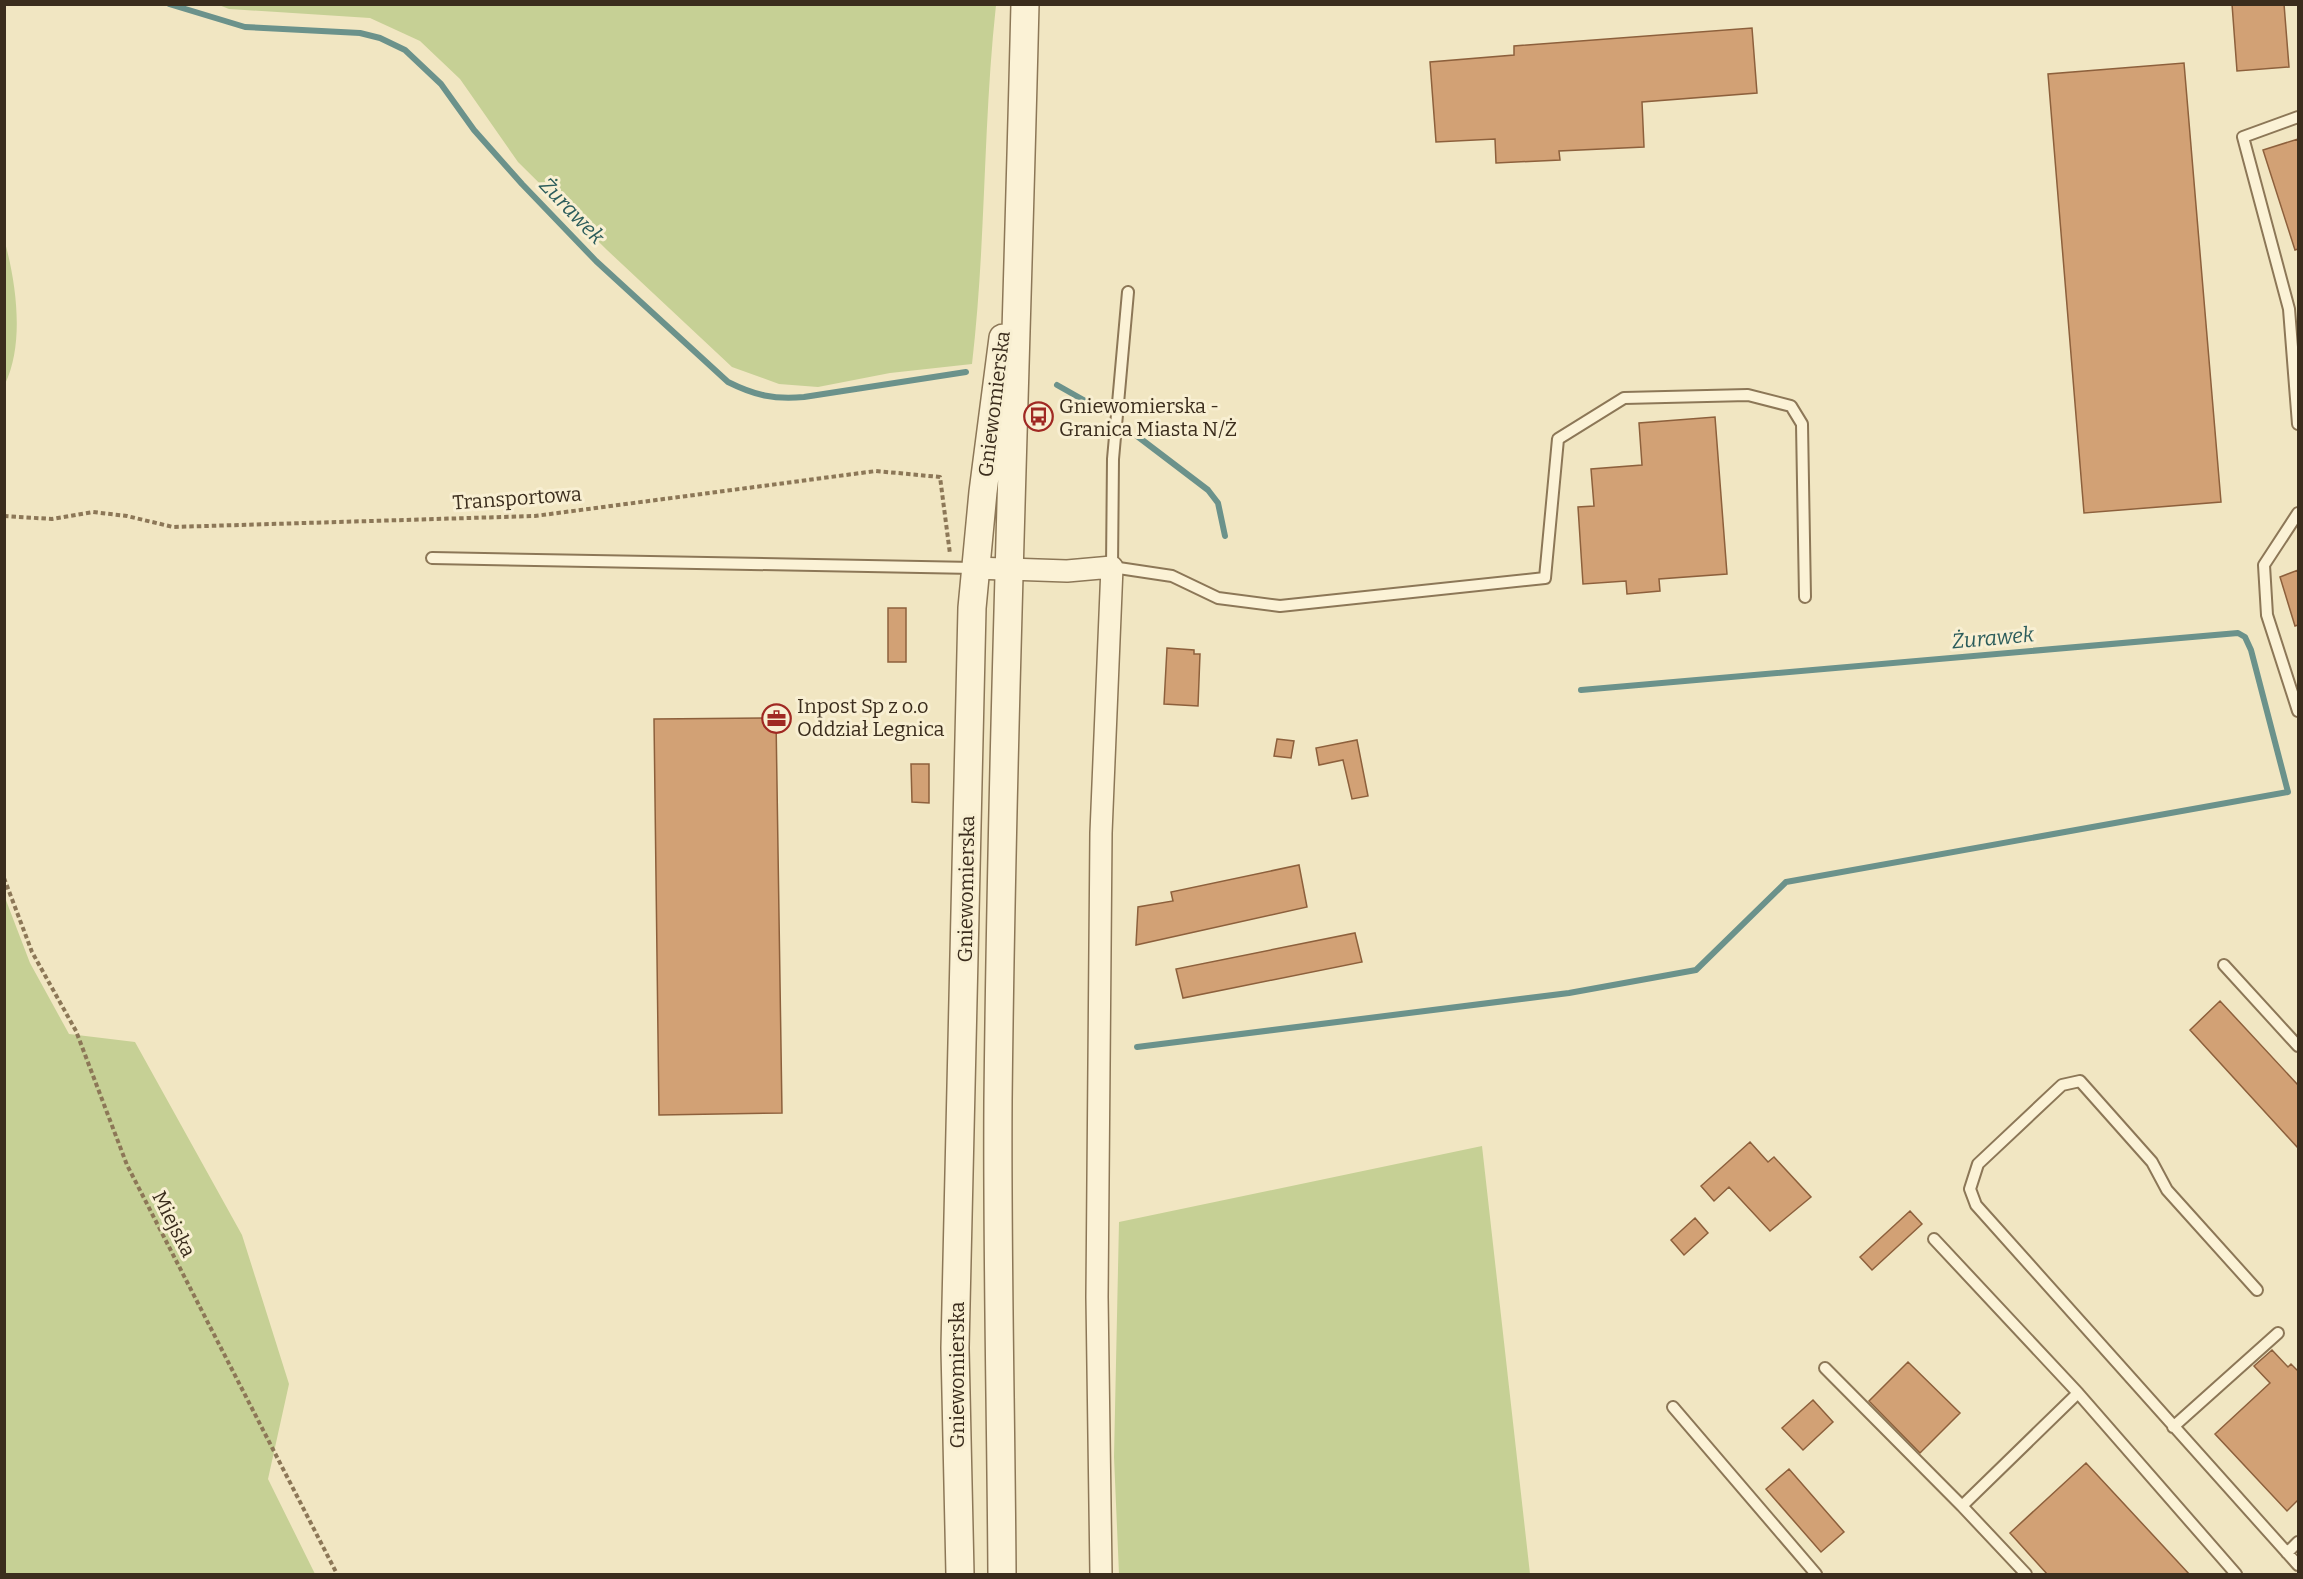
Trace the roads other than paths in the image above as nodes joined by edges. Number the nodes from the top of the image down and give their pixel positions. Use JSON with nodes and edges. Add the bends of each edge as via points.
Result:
{"nodes":[{"id":1,"x":1025,"y":4,"type":"edge"},
{"id":2,"x":2298,"y":117,"type":"edge"},
{"id":3,"x":1020,"y":206,"type":"junction"},
{"id":4,"x":1128,"y":292,"type":"dead end"},
{"id":5,"x":2294,"y":321,"type":"edge"},
{"id":6,"x":2298,"y":424,"type":"edge"},
{"id":7,"x":2298,"y":513,"type":"edge"},
{"id":8,"x":432,"y":558,"type":"dead end"},
{"id":9,"x":963,"y":567,"type":"junction"},
{"id":10,"x":1112,"y":567,"type":"junction"},
{"id":11,"x":1009,"y":571,"type":"junction"},
{"id":12,"x":1805,"y":597,"type":"dead end"},
{"id":13,"x":2298,"y":711,"type":"edge"},
{"id":14,"x":2224,"y":966,"type":"dead end"},
{"id":15,"x":2298,"y":1046,"type":"edge"},
{"id":16,"x":1934,"y":1239,"type":"dead end"},
{"id":17,"x":2257,"y":1290,"type":"dead end"},
{"id":18,"x":2278,"y":1333,"type":"dead end"},
{"id":19,"x":1825,"y":1368,"type":"dead end"},
{"id":20,"x":2078,"y":1393,"type":"junction"},
{"id":21,"x":1673,"y":1407,"type":"dead end"},
{"id":22,"x":2173,"y":1428,"type":"junction"},
{"id":23,"x":1962,"y":1506,"type":"junction"},
{"id":24,"x":2298,"y":1542,"type":"edge"},
{"id":25,"x":2287,"y":1552,"type":"junction"},
{"id":26,"x":2298,"y":1565,"type":"edge"},
{"id":27,"x":960,"y":1575,"type":"edge"},
{"id":28,"x":1002,"y":1575,"type":"edge"},
{"id":29,"x":1101,"y":1575,"type":"edge"},
{"id":30,"x":1816,"y":1575,"type":"edge"},
{"id":31,"x":2026,"y":1575,"type":"edge"},
{"id":32,"x":2236,"y":1575,"type":"edge"}],
"edges":[{"from":1,"to":3,"type":"street","name":"Gniewomierska"},
{"from":2,"to":5,"type":"lane","via":[[2243,137]]},
{"from":3,"to":9,"type":"street","name":"Gniewomierska"},
{"from":3,"to":11,"type":"street","name":"Gniewomierska"},
{"from":4,"to":10,"type":"lane","via":[[1113,459]]},
{"from":5,"to":6,"type":"lane"},
{"from":7,"to":13,"type":"lane","via":[[2264,565],[2267,615]]},
{"from":8,"to":9,"type":"lane"},
{"from":9,"to":11,"type":"street"},
{"from":9,"to":27,"type":"street","name":"Gniewomierska","via":[[955,1348]]},
{"from":10,"to":11,"type":"street"},
{"from":10,"to":12,"type":"lane","via":[[1172,576],[1218,598],[1280,606],[1545,578],[1558,439],[1624,398],[1748,395],[1791,406],[1802,424]]},
{"from":10,"to":29,"type":"street","via":[[1101,857],[1097,1297]]},
{"from":11,"to":28,"type":"street","name":"Gniewomierska","via":[[998,1104]]},
{"from":14,"to":15,"type":"lane"},
{"from":16,"to":20,"type":"lane"},
{"from":17,"to":22,"type":"lane","via":[[2167,1190],[2152,1162],[2080,1081],[2062,1085],[1978,1164],[1970,1189],[1976,1205]]},
{"from":18,"to":22,"type":"lane"},
{"from":19,"to":23,"type":"lane"},
{"from":20,"to":23,"type":"lane"},
{"from":20,"to":32,"type":"lane"},
{"from":21,"to":30,"type":"lane"},
{"from":22,"to":25,"type":"lane"},
{"from":23,"to":31,"type":"lane"},
{"from":24,"to":25,"type":"lane"},
{"from":25,"to":26,"type":"lane"}]}
